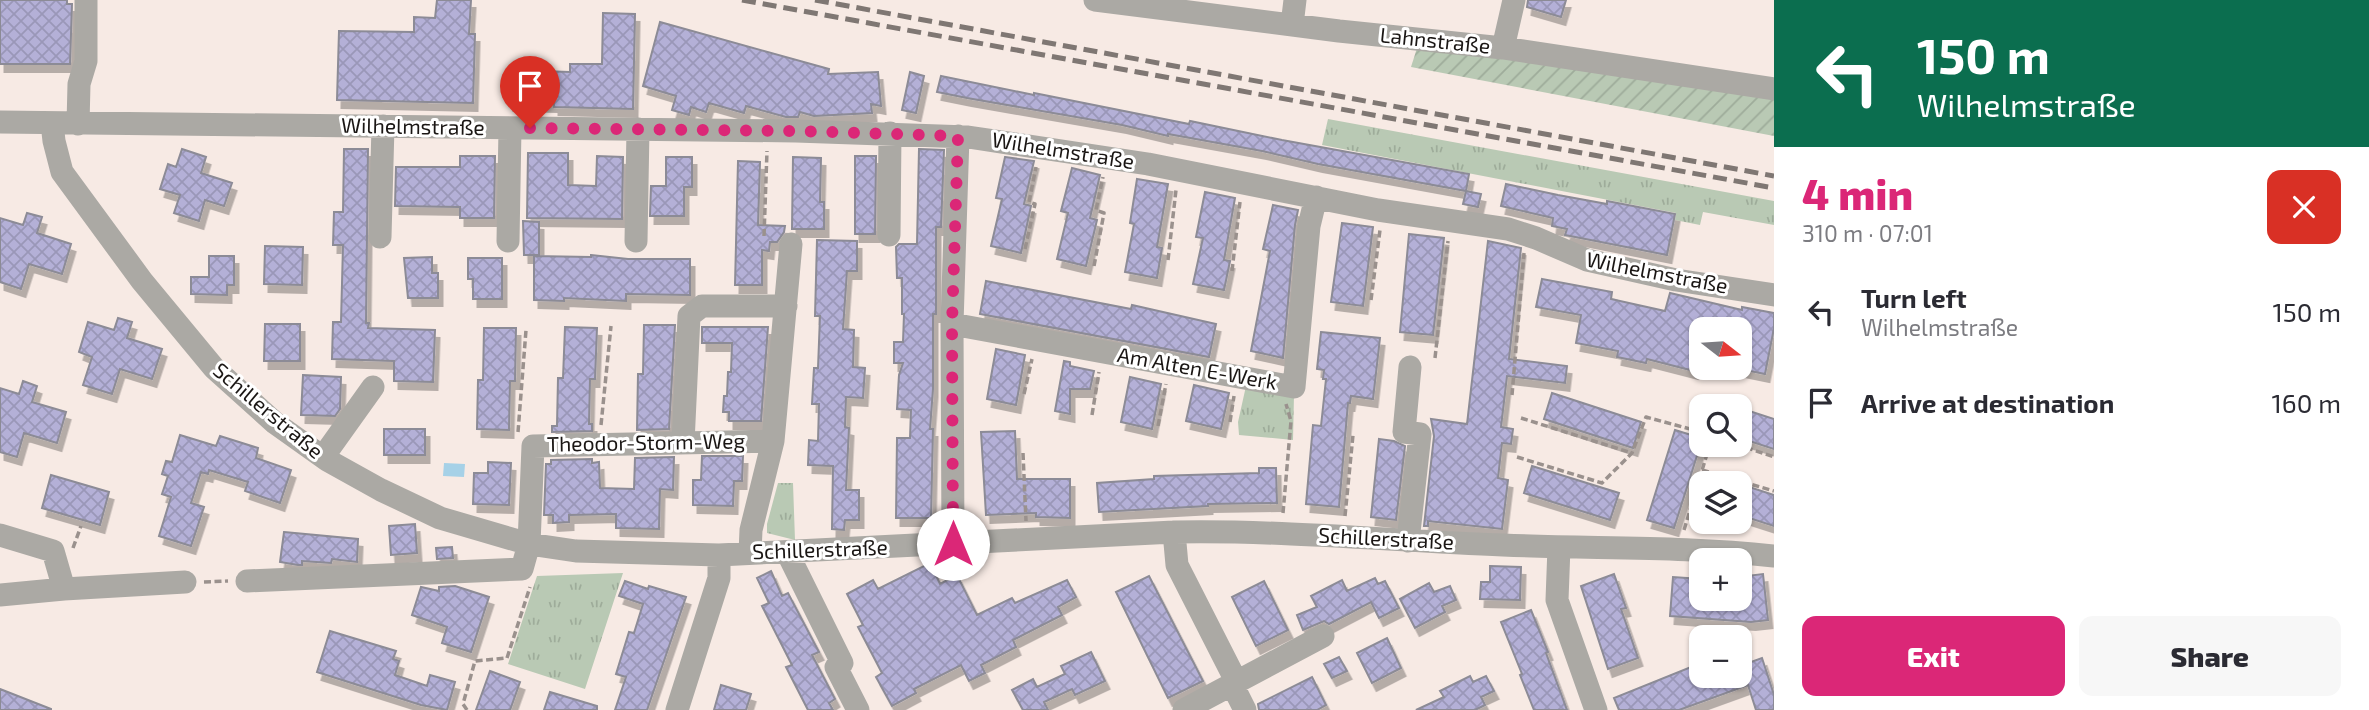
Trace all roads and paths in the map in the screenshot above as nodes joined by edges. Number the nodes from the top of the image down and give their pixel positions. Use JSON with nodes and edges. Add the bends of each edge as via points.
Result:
{"nodes":[{"id":1,"x":86,"y":0,"type":"edge"},
{"id":2,"x":1095,"y":0,"type":"edge"},
{"id":3,"x":1295,"y":0,"type":"edge"},
{"id":4,"x":1514,"y":0,"type":"edge"},
{"id":5,"x":1126,"y":2,"type":"edge"},
{"id":6,"x":1292,"y":25,"type":"junction"},
{"id":7,"x":1503,"y":48,"type":"junction"},
{"id":8,"x":1774,"y":89,"type":"edge"},
{"id":9,"x":0,"y":122,"type":"edge"},
{"id":10,"x":52,"y":123,"type":"junction"},
{"id":11,"x":78,"y":124,"type":"junction"},
{"id":12,"x":383,"y":126,"type":"junction"},
{"id":13,"x":510,"y":128,"type":"junction"},
{"id":14,"x":638,"y":129,"type":"junction"},
{"id":15,"x":768,"y":131,"type":"junction"},
{"id":16,"x":890,"y":133,"type":"junction"},
{"id":17,"x":958,"y":136,"type":"junction"},
{"id":18,"x":1039,"y":148,"type":"junction"},
{"id":19,"x":1107,"y":158,"type":"junction"},
{"id":20,"x":1178,"y":170,"type":"junction"},
{"id":21,"x":1242,"y":183,"type":"junction"},
{"id":22,"x":1316,"y":197,"type":"junction"},
{"id":23,"x":1382,"y":211,"type":"junction"},
{"id":24,"x":1451,"y":222,"type":"junction"},
{"id":25,"x":1525,"y":234,"type":"junction"},
{"id":26,"x":890,"y":235,"type":"dead end"},
{"id":27,"x":764,"y":236,"type":"dead end"},
{"id":28,"x":380,"y":237,"type":"dead end"},
{"id":29,"x":636,"y":240,"type":"dead end"},
{"id":30,"x":508,"y":241,"type":"dead end"},
{"id":31,"x":791,"y":244,"type":"dead end"},
{"id":32,"x":1025,"y":249,"type":"dead end"},
{"id":33,"x":1168,"y":260,"type":"dead end"},
{"id":34,"x":1094,"y":265,"type":"dead end"},
{"id":35,"x":1232,"y":271,"type":"dead end"},
{"id":36,"x":1774,"y":295,"type":"edge"},
{"id":37,"x":1371,"y":300,"type":"dead end"},
{"id":38,"x":786,"y":306,"type":"junction"},
{"id":39,"x":952,"y":324,"type":"junction"},
{"id":40,"x":611,"y":326,"type":"dead end"},
{"id":41,"x":526,"y":330,"type":"dead end"},
{"id":42,"x":1036,"y":339,"type":"junction"},
{"id":43,"x":1102,"y":352,"type":"junction"},
{"id":44,"x":1434,"y":358,"type":"dead end"},
{"id":45,"x":1169,"y":364,"type":"junction"},
{"id":46,"x":1410,"y":368,"type":"dead end"},
{"id":47,"x":1236,"y":377,"type":"junction"},
{"id":48,"x":373,"y":387,"type":"dead end"},
{"id":49,"x":1294,"y":387,"type":"junction"},
{"id":50,"x":1024,"y":394,"type":"dead end"},
{"id":51,"x":1512,"y":395,"type":"dead end"},
{"id":52,"x":1092,"y":415,"type":"dead end"},
{"id":53,"x":1521,"y":418,"type":"dead end"},
{"id":54,"x":1230,"y":422,"type":"dead end"},
{"id":55,"x":1158,"y":426,"type":"dead end"},
{"id":56,"x":1689,"y":429,"type":"edge"},
{"id":57,"x":1353,"y":435,"type":"dead end"},
{"id":58,"x":773,"y":441,"type":"junction"},
{"id":59,"x":682,"y":443,"type":"junction"},
{"id":60,"x":599,"y":444,"type":"junction"},
{"id":61,"x":1752,"y":449,"type":"edge"},
{"id":62,"x":1023,"y":453,"type":"dead end"},
{"id":63,"x":1632,"y":453,"type":"junction"},
{"id":64,"x":533,"y":455,"type":"junction"},
{"id":65,"x":323,"y":457,"type":"junction"},
{"id":66,"x":1517,"y":457,"type":"dead end"},
{"id":67,"x":1706,"y":457,"type":"edge"},
{"id":68,"x":1774,"y":457,"type":"edge"},
{"id":69,"x":1702,"y":470,"type":"junction"},
{"id":70,"x":1774,"y":491,"type":"edge"},
{"id":71,"x":1174,"y":532,"type":"junction"},
{"id":72,"x":1281,"y":533,"type":"junction"},
{"id":73,"x":0,"y":535,"type":"edge"},
{"id":74,"x":1342,"y":537,"type":"junction"},
{"id":75,"x":1027,"y":540,"type":"junction"},
{"id":76,"x":1408,"y":541,"type":"junction"},
{"id":77,"x":529,"y":544,"type":"junction"},
{"id":78,"x":953,"y":544,"type":"junction"},
{"id":79,"x":1559,"y":547,"type":"junction"},
{"id":80,"x":1678,"y":549,"type":"junction"},
{"id":81,"x":787,"y":552,"type":"junction"},
{"id":82,"x":750,"y":553,"type":"junction"},
{"id":83,"x":719,"y":555,"type":"junction"},
{"id":84,"x":1774,"y":556,"type":"edge"},
{"id":85,"x":522,"y":569,"type":"junction"},
{"id":86,"x":247,"y":581,"type":"joint"},
{"id":87,"x":185,"y":582,"type":"joint"},
{"id":88,"x":64,"y":589,"type":"junction"},
{"id":89,"x":0,"y":596,"type":"edge"},
{"id":90,"x":1323,"y":636,"type":"dead end"},
{"id":91,"x":1235,"y":684,"type":"junction"},
{"id":92,"x":467,"y":710,"type":"edge"},
{"id":93,"x":677,"y":710,"type":"edge"},
{"id":94,"x":858,"y":710,"type":"edge"},
{"id":95,"x":1184,"y":710,"type":"edge"},
{"id":96,"x":1245,"y":710,"type":"edge"},
{"id":97,"x":1596,"y":710,"type":"edge"}],
"edges":[{"from":1,"to":11,"type":"street","via":[[86,61],[79,84]]},
{"from":2,"to":5,"type":"street","name":"Lahnstraße"},
{"from":3,"to":6,"type":"street"},
{"from":4,"to":7,"type":"street"},
{"from":5,"to":6,"type":"street","name":"Lahnstraße"},
{"from":6,"to":7,"type":"street","name":"Lahnstraße"},
{"from":7,"to":8,"type":"street","name":"Lahnstraße"},
{"from":9,"to":10,"type":"street","name":"Wilhelmstraße"},
{"from":10,"to":11,"type":"street","name":"Wilhelmstraße"},
{"from":10,"to":65,"type":"street","name":"Schillerstraße","via":[[62,172],[150,291],[214,368],[275,423]]},
{"from":11,"to":12,"type":"street","name":"Wilhelmstraße"},
{"from":12,"to":13,"type":"street","name":"Wilhelmstraße"},
{"from":12,"to":28,"type":"street"},
{"from":13,"to":14,"type":"street","name":"Wilhelmstraße"},
{"from":13,"to":30,"type":"street"},
{"from":14,"to":15,"type":"street","name":"Wilhelmstraße"},
{"from":14,"to":29,"type":"street"},
{"from":15,"to":16,"type":"street","name":"Wilhelmstraße"},
{"from":15,"to":27,"type":"path"},
{"from":16,"to":17,"type":"street","name":"Wilhelmstraße"},
{"from":16,"to":26,"type":"street"},
{"from":17,"to":18,"type":"street","name":"Wilhelmstraße"},
{"from":17,"to":39,"type":"street"},
{"from":18,"to":19,"type":"street","name":"Wilhelmstraße"},
{"from":18,"to":32,"type":"path","via":[[1029,202],[1035,204]]},
{"from":19,"to":20,"type":"street","name":"Wilhelmstraße"},
{"from":19,"to":34,"type":"path","via":[[1096,210],[1104,213]]},
{"from":20,"to":21,"type":"street","name":"Wilhelmstraße"},
{"from":20,"to":33,"type":"path"},
{"from":21,"to":22,"type":"street","name":"Wilhelmstraße"},
{"from":21,"to":35,"type":"path"},
{"from":22,"to":23,"type":"street","name":"Wilhelmstraße"},
{"from":22,"to":49,"type":"street","name":"Am Alten E-Werk","via":[[1309,226]]},
{"from":23,"to":24,"type":"street","name":"Wilhelmstraße"},
{"from":23,"to":37,"type":"path"},
{"from":24,"to":25,"type":"street","name":"Wilhelmstraße"},
{"from":24,"to":44,"type":"path"},
{"from":25,"to":36,"type":"street","name":"Wilhelmstraße","via":[[1587,260]]},
{"from":25,"to":51,"type":"path"},
{"from":31,"to":38,"type":"street"},
{"from":38,"to":58,"type":"street"},
{"from":38,"to":59,"type":"street","via":[[702,306],[689,316]]},
{"from":39,"to":42,"type":"street","name":"Am Alten E-Werk"},
{"from":39,"to":78,"type":"street"},
{"from":40,"to":60,"type":"path"},
{"from":41,"to":64,"type":"path","via":[[517,430],[520,447]]},
{"from":42,"to":43,"type":"street","name":"Am Alten E-Werk"},
{"from":42,"to":50,"type":"path"},
{"from":43,"to":45,"type":"street","name":"Am Alten E-Werk"},
{"from":43,"to":52,"type":"path"},
{"from":45,"to":47,"type":"street","name":"Am Alten E-Werk"},
{"from":45,"to":55,"type":"path"},
{"from":46,"to":76,"type":"street","via":[[1404,432],[1420,434]]},
{"from":47,"to":49,"type":"street","name":"Am Alten E-Werk"},
{"from":47,"to":54,"type":"path"},
{"from":48,"to":65,"type":"street"},
{"from":49,"to":72,"type":"path","via":[[1285,406],[1291,421]]},
{"from":53,"to":63,"type":"path"},
{"from":56,"to":63,"type":"path","via":[[1646,417]]},
{"from":57,"to":74,"type":"path"},
{"from":58,"to":59,"type":"street","name":"Theodor-Storm-Weg"},
{"from":58,"to":82,"type":"street","via":[[751,530]]},
{"from":59,"to":60,"type":"street","name":"Theodor-Storm-Weg"},
{"from":60,"to":64,"type":"street","name":"Theodor-Storm-Weg","via":[[534,446]]},
{"from":61,"to":68,"type":"path"},
{"from":62,"to":75,"type":"path"},
{"from":63,"to":66,"type":"path","via":[[1602,483]]},
{"from":64,"to":77,"type":"street","name":"Theodor-Storm-Weg"},
{"from":65,"to":77,"type":"street","name":"Schillerstraße","via":[[440,518]]},
{"from":67,"to":69,"type":"path"},
{"from":69,"to":70,"type":"path"},
{"from":69,"to":80,"type":"path"},
{"from":71,"to":72,"type":"street","name":"Schillerstraße"},
{"from":71,"to":75,"type":"street","name":"Schillerstraße"},
{"from":71,"to":91,"type":"street","via":[[1177,565]]},
{"from":72,"to":74,"type":"street","name":"Schillerstraße"},
{"from":73,"to":88,"type":"street","via":[[53,551]]},
{"from":74,"to":76,"type":"street","name":"Schillerstraße"},
{"from":75,"to":78,"type":"street","name":"Schillerstraße"},
{"from":76,"to":79,"type":"street","name":"Schillerstraße"},
{"from":77,"to":83,"type":"street","name":"Schillerstraße","via":[[576,551]]},
{"from":77,"to":85,"type":"street","name":"Theodor-Storm-Weg"},
{"from":78,"to":81,"type":"street","name":"Schillerstraße"},
{"from":79,"to":80,"type":"street","name":"Schillerstraße"},
{"from":79,"to":97,"type":"street","via":[[1557,600]]},
{"from":80,"to":84,"type":"street","name":"Schillerstraße"},
{"from":81,"to":82,"type":"street","name":"Schillerstraße"},
{"from":81,"to":94,"type":"street","via":[[842,663],[836,667]]},
{"from":82,"to":83,"type":"street","name":"Schillerstraße"},
{"from":83,"to":93,"type":"street","via":[[719,578]]},
{"from":85,"to":86,"type":"street"},
{"from":85,"to":92,"type":"path","via":[[530,585],[507,658],[475,662],[463,704]]},
{"from":86,"to":87,"type":"path"},
{"from":87,"to":88,"type":"street"},
{"from":88,"to":89,"type":"street"},
{"from":90,"to":91,"type":"street"},
{"from":91,"to":95,"type":"street"},
{"from":91,"to":96,"type":"street"}]}
